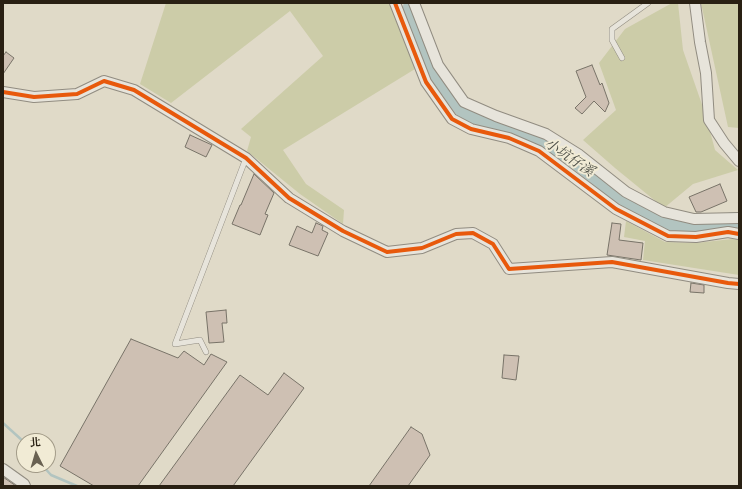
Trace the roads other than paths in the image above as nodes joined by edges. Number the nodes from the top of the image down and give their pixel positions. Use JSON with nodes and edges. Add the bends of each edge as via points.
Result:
{"nodes":[{"id":1,"x":395,"y":3,"type":"edge"},
{"id":2,"x":414,"y":3,"type":"edge"},
{"id":3,"x":648,"y":3,"type":"edge"},
{"id":4,"x":695,"y":3,"type":"edge"},
{"id":5,"x":622,"y":58,"type":"dead end"},
{"id":6,"x":3,"y":92,"type":"edge"},
{"id":7,"x":246,"y":158,"type":"junction"},
{"id":8,"x":739,"y":161,"type":"edge"},
{"id":9,"x":739,"y":218,"type":"edge"},
{"id":10,"x":739,"y":234,"type":"edge"},
{"id":11,"x":739,"y":284,"type":"edge"},
{"id":12,"x":206,"y":352,"type":"dead end"},
{"id":13,"x":3,"y":469,"type":"edge"},
{"id":14,"x":25,"y":486,"type":"edge"}],
"edges":[{"from":1,"to":10,"type":"street","via":[[426,82],[452,119],[471,129],[509,138],[539,151],[616,209],[668,236],[696,237],[728,232]]},
{"from":2,"to":9,"type":"street","via":[[438,65],[464,102],[546,134],[578,154],[626,192],[664,212],[694,219]]},
{"from":3,"to":5,"type":"lane","via":[[612,29],[612,40]]},
{"from":4,"to":8,"type":"street","via":[[706,73],[709,120]]},
{"from":6,"to":7,"type":"street","via":[[34,97],[77,94],[104,81],[134,90]]},
{"from":7,"to":11,"type":"street","via":[[289,198],[343,231],[387,252],[422,248],[456,234],[473,233],[493,244],[509,269],[612,262]]},
{"from":7,"to":12,"type":"lane","via":[[175,344],[200,340]]},
{"from":13,"to":14,"type":"street"}]}
